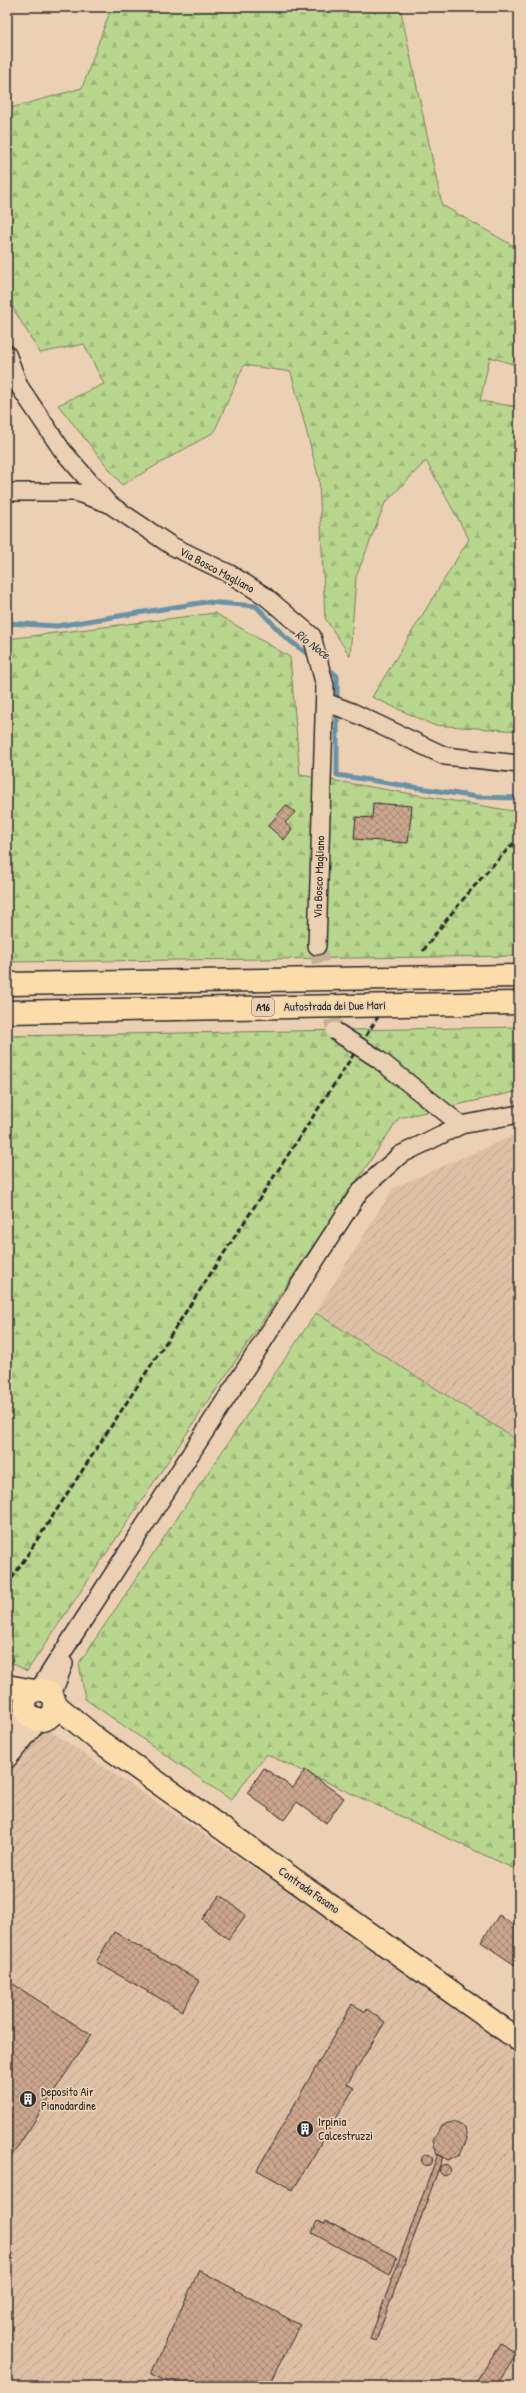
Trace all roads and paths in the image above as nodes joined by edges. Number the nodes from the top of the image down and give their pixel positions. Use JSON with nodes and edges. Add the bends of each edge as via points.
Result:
{"nodes":[{"id":1,"x":7,"y":354,"type":"edge"},
{"id":2,"x":7,"y":492,"type":"edge"},
{"id":3,"x":109,"y":504,"type":"junction"},
{"id":4,"x":325,"y":702,"type":"junction"},
{"id":5,"x":519,"y":764,"type":"edge"},
{"id":6,"x":317,"y":946,"type":"tunnel mouth"},
{"id":7,"x":519,"y":976,"type":"edge"},
{"id":8,"x":7,"y":984,"type":"edge"},
{"id":9,"x":519,"y":1003,"type":"edge"},
{"id":10,"x":7,"y":1012,"type":"edge"},
{"id":11,"x":335,"y":1031,"type":"tunnel mouth"},
{"id":12,"x":519,"y":1114,"type":"edge"},
{"id":13,"x":461,"y":1124,"type":"junction"},
{"id":14,"x":7,"y":1686,"type":"edge"},
{"id":15,"x":40,"y":1703,"type":"junction"},
{"id":16,"x":7,"y":1746,"type":"edge"},
{"id":17,"x":7,"y":1760,"type":"edge"},
{"id":18,"x":519,"y":2040,"type":"edge"}],
"edges":[{"from":1,"to":3,"type":"street","name":"Via Bosco Magliano","via":[[20,386],[62,450]]},
{"from":2,"to":3,"type":"street","via":[[75,492]]},
{"from":3,"to":4,"type":"street","name":"Via Bosco Magliano","via":[[172,546],[230,574],[265,596],[312,636],[325,686]]},
{"from":4,"to":5,"type":"street","via":[[446,756]]},
{"from":4,"to":6,"type":"street","name":"Via Bosco Magliano"},
{"from":7,"to":8,"type":"main road","number":"A16"},
{"from":9,"to":10,"type":"main road","name":"Autostrada dei Due Mari","number":"A16"},
{"from":11,"to":13,"type":"street","bridge":true,"via":[[378,1059]]},
{"from":12,"to":13,"type":"street"},
{"from":13,"to":15,"type":"street","via":[[400,1155],[360,1191],[75,1634]]},
{"from":14,"to":15,"type":"main road","name":"Contrada Fasano"},
{"from":15,"to":16,"type":"street"},
{"from":15,"to":17,"type":"street"},
{"from":15,"to":18,"type":"main road","name":"Contrada Fasano","via":[[98,1740]]}]}
